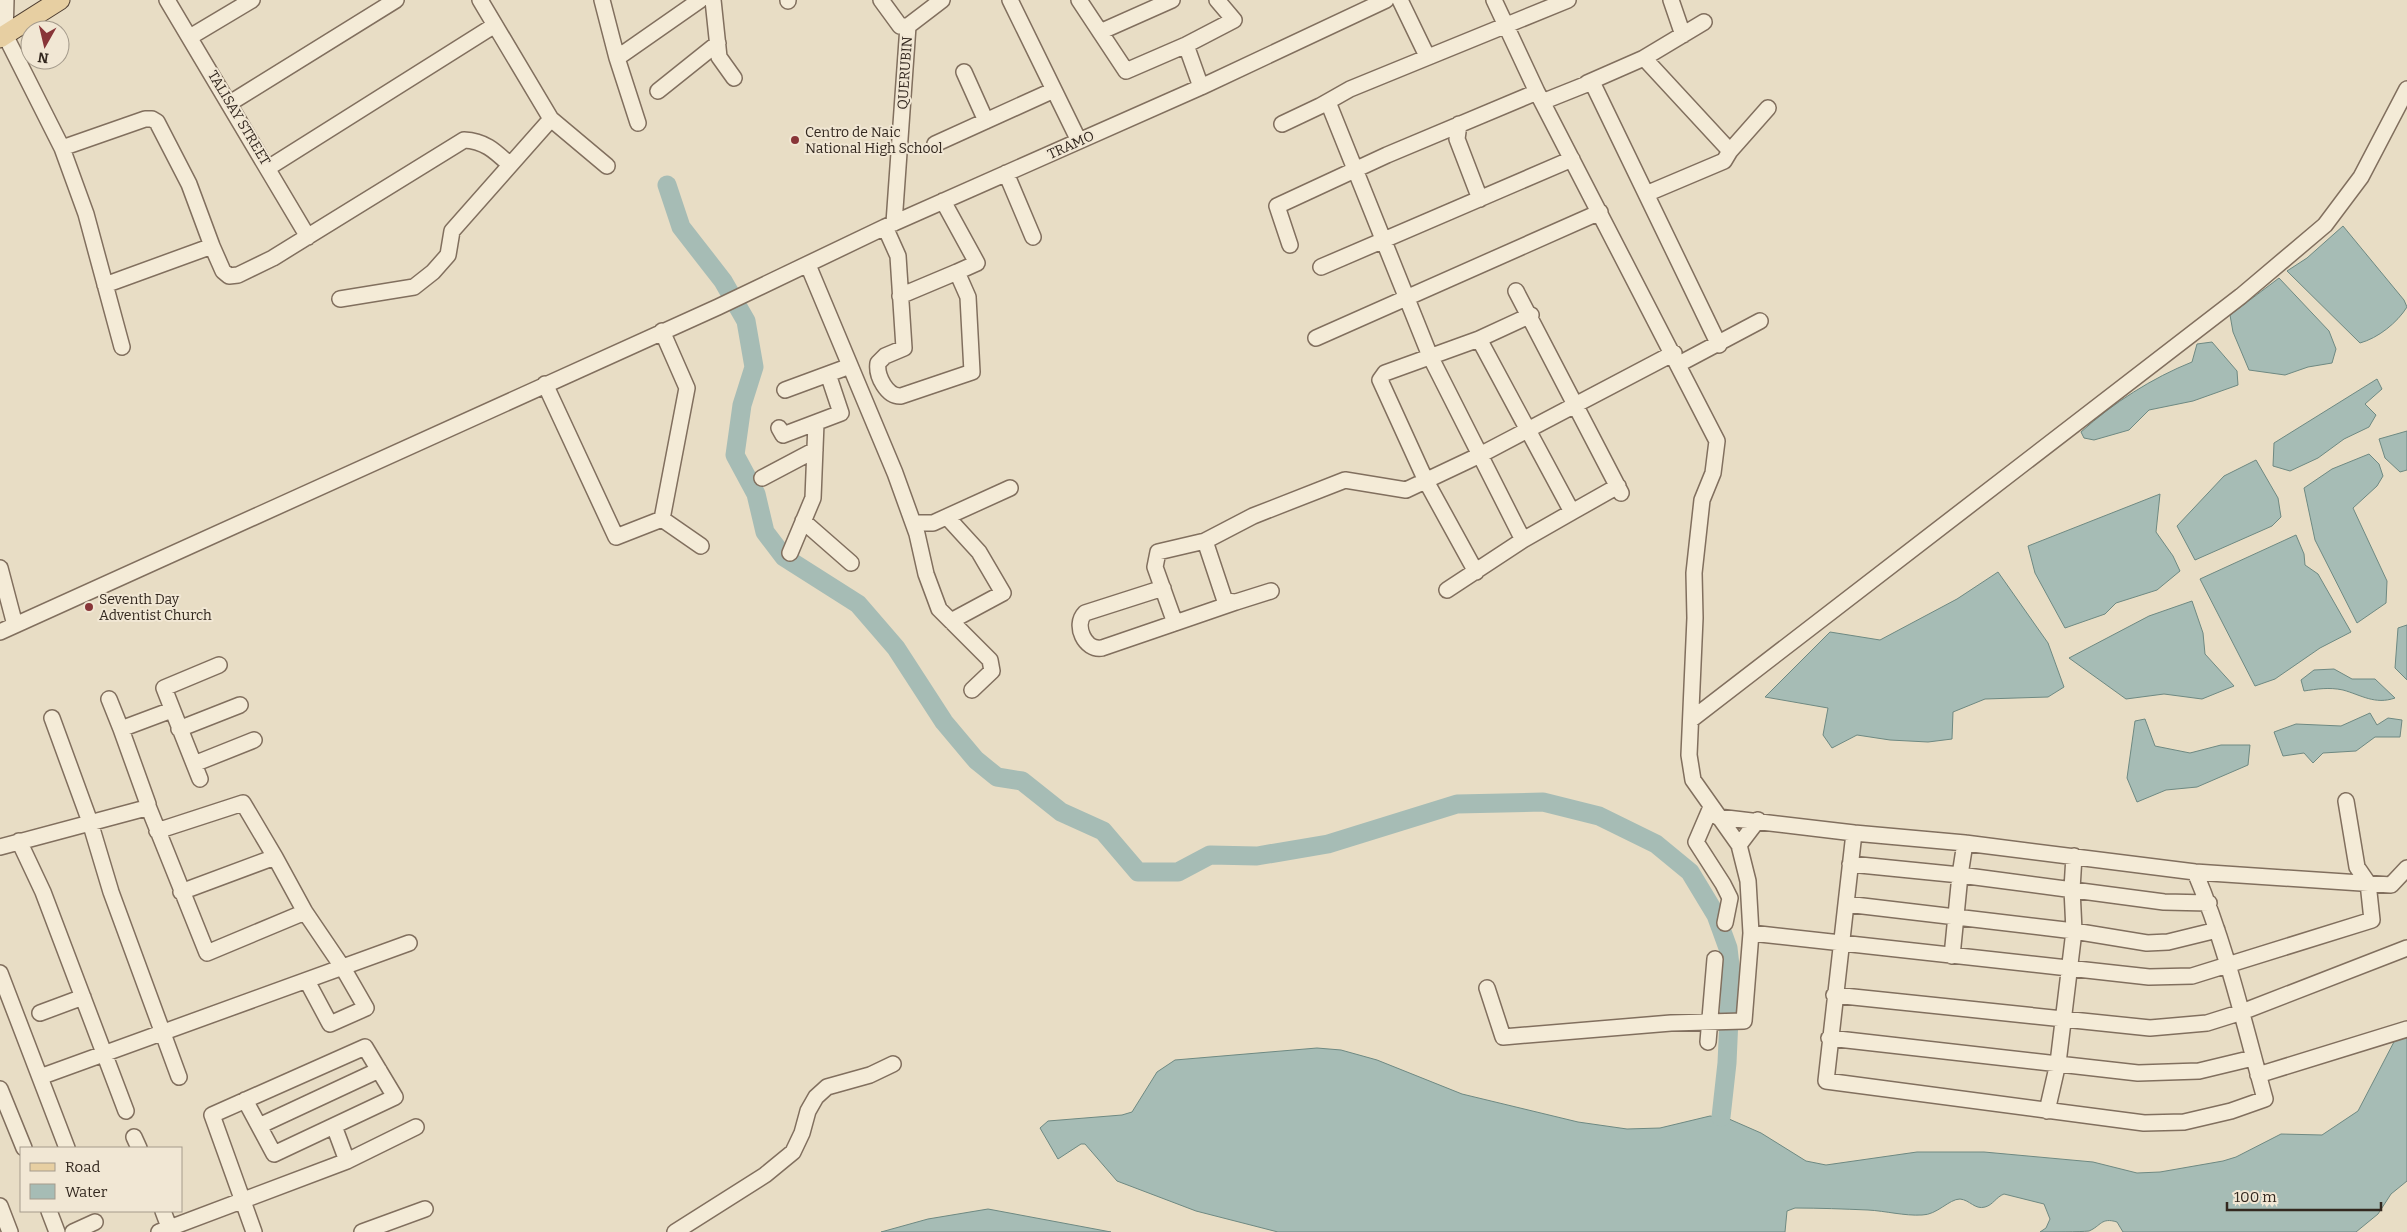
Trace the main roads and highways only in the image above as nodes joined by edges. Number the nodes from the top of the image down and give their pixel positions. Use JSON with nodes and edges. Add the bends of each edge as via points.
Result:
{"nodes":[{"id":1,"x":60,"y":0,"type":"edge"},
{"id":2,"x":2,"y":36,"type":"edge"}],
"edges":[{"from":1,"to":2,"type":"main road"}]}
